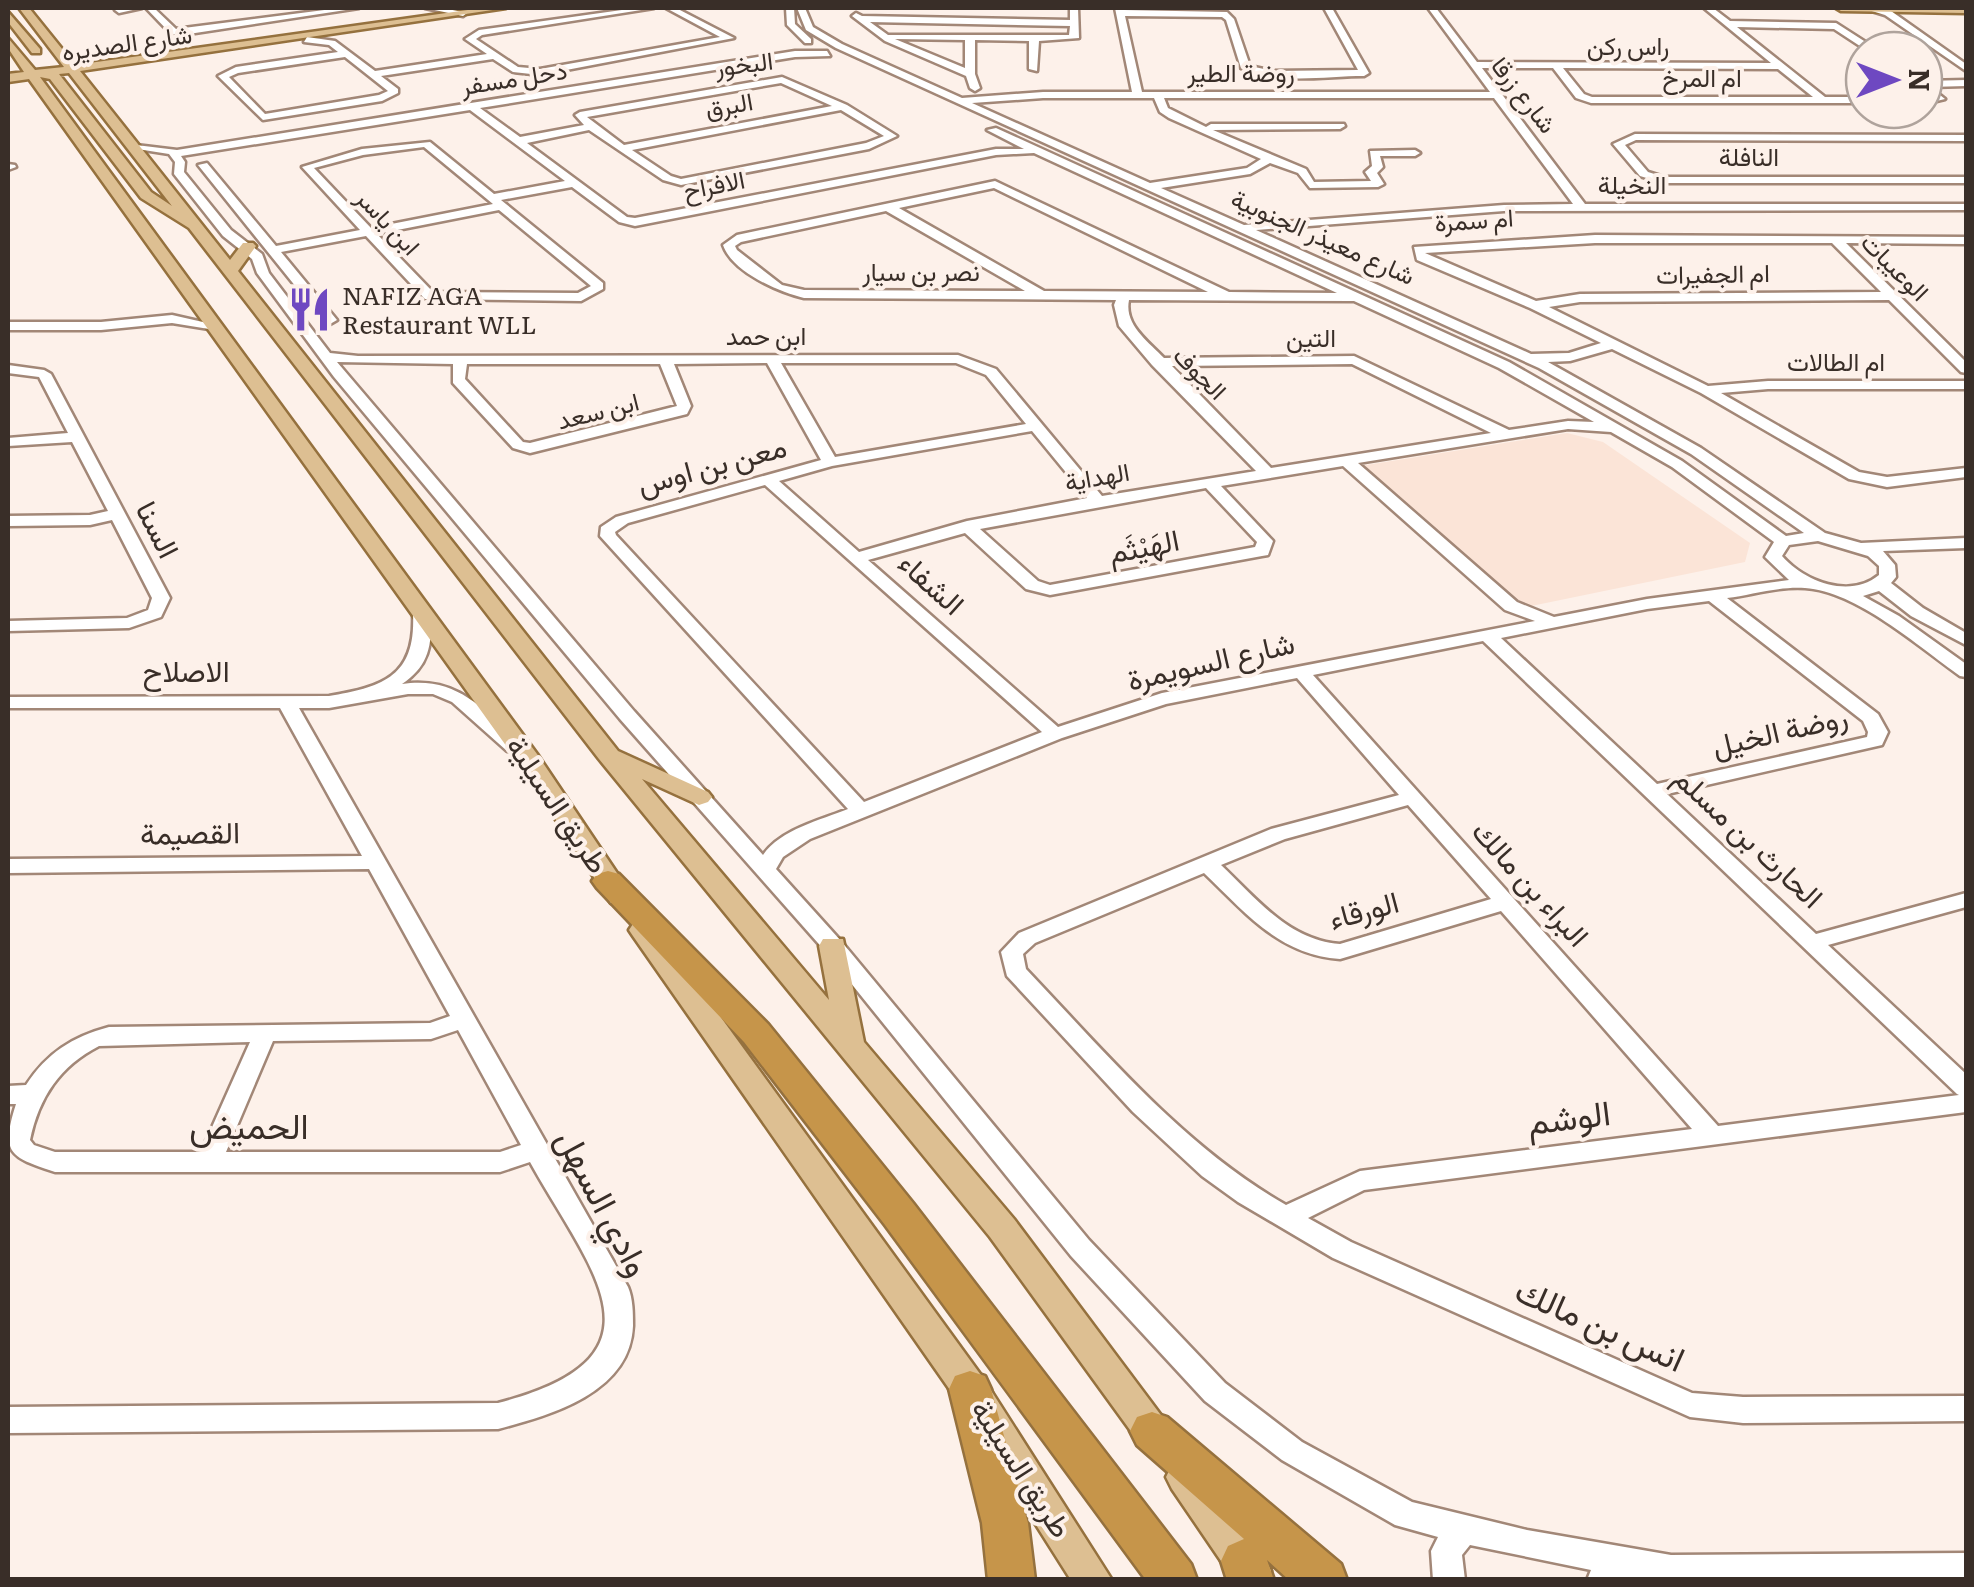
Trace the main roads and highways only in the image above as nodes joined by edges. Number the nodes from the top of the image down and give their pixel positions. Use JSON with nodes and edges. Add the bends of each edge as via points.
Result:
{"nodes":[{"id":1,"x":24,"y":8,"type":"edge"},
{"id":2,"x":1840,"y":8,"type":"edge"},
{"id":3,"x":1866,"y":8,"type":"edge"},
{"id":4,"x":1904,"y":8,"type":"edge"},
{"id":5,"x":504,"y":9,"type":"edge"},
{"id":6,"x":1966,"y":10,"type":"edge"},
{"id":7,"x":8,"y":16,"type":"edge"},
{"id":8,"x":8,"y":41,"type":"edge"},
{"id":9,"x":51,"y":42,"type":"junction"},
{"id":10,"x":204,"y":51,"type":"junction"},
{"id":11,"x":12,"y":58,"type":"edge"},
{"id":12,"x":128,"y":67,"type":"junction"},
{"id":13,"x":60,"y":73,"type":"junction"},
{"id":14,"x":30,"y":76,"type":"junction"},
{"id":15,"x":8,"y":80,"type":"edge"},
{"id":16,"x":50,"y":102,"type":"junction"},
{"id":17,"x":116,"y":125,"type":"junction"},
{"id":18,"x":208,"y":219,"type":"junction"},
{"id":19,"x":248,"y":246,"type":"road end"},
{"id":20,"x":231,"y":269,"type":"junction"},
{"id":21,"x":608,"y":754,"type":"junction"},
{"id":22,"x":699,"y":797,"type":"road end"},
{"id":23,"x":608,"y":881,"type":"junction"},
{"id":24,"x":833,"y":946,"type":"road end"},
{"id":25,"x":852,"y":1044,"type":"junction"},
{"id":26,"x":970,"y":1389,"type":"junction"},
{"id":27,"x":1152,"y":1431,"type":"junction"},
{"id":28,"x":1251,"y":1573,"type":"edge"},
{"id":29,"x":1012,"y":1580,"type":"edge"},
{"id":30,"x":1093,"y":1580,"type":"edge"},
{"id":31,"x":1174,"y":1580,"type":"edge"},
{"id":32,"x":1324,"y":1580,"type":"edge"}],
"edges":[{"from":1,"to":9,"type":"main road"},
{"from":2,"to":3,"type":"main road"},
{"from":3,"to":4,"type":"main road"},
{"from":4,"to":6,"type":"main road"},
{"from":5,"to":10,"type":"main road","name":"شارع الصديره"},
{"from":5,"to":12,"type":"main road","name":"شارع الصديره"},
{"from":7,"to":13,"type":"main road"},
{"from":8,"to":11,"type":"main road","name":"طريق السيلية"},
{"from":9,"to":10,"type":"main road","via":[[96,58]]},
{"from":9,"to":13,"type":"main road"},
{"from":10,"to":13,"type":"main road","name":"شارع الصديره"},
{"from":11,"to":14,"type":"main road","name":"طريق السيلية"},
{"from":12,"to":13,"type":"main road","name":"شارع الصديره"},
{"from":12,"to":17,"type":"main road","via":[[112,88]]},
{"from":13,"to":14,"type":"main road","name":"شارع الصديره"},
{"from":13,"to":17,"type":"main road"},
{"from":13,"to":18,"type":"main road","via":[[146,195],[166,212]]},
{"from":14,"to":15,"type":"main road","name":"شارع الصديره"},
{"from":14,"to":16,"type":"main road","name":"طريق السيلية"},
{"from":15,"to":16,"type":"main road"},
{"from":16,"to":23,"type":"main road","name":"طريق السيلية","via":[[528,760]]},
{"from":17,"to":18,"type":"main road"},
{"from":18,"to":20,"type":"main road"},
{"from":19,"to":20,"type":"main road"},
{"from":20,"to":21,"type":"main road"},
{"from":21,"to":22,"type":"main road"},
{"from":21,"to":25,"type":"main road"},
{"from":23,"to":26,"type":"main road","name":"طريق السيلية"},
{"from":23,"to":31,"type":"highway","via":[[756,1033]]},
{"from":24,"to":25,"type":"main road"},
{"from":25,"to":27,"type":"main road","via":[[1002,1228]]},
{"from":26,"to":29,"type":"highway","via":[[1005,1523]]},
{"from":26,"to":30,"type":"main road","name":"طريق السيلية"},
{"from":27,"to":28,"type":"main road"},
{"from":27,"to":32,"type":"highway"}]}
